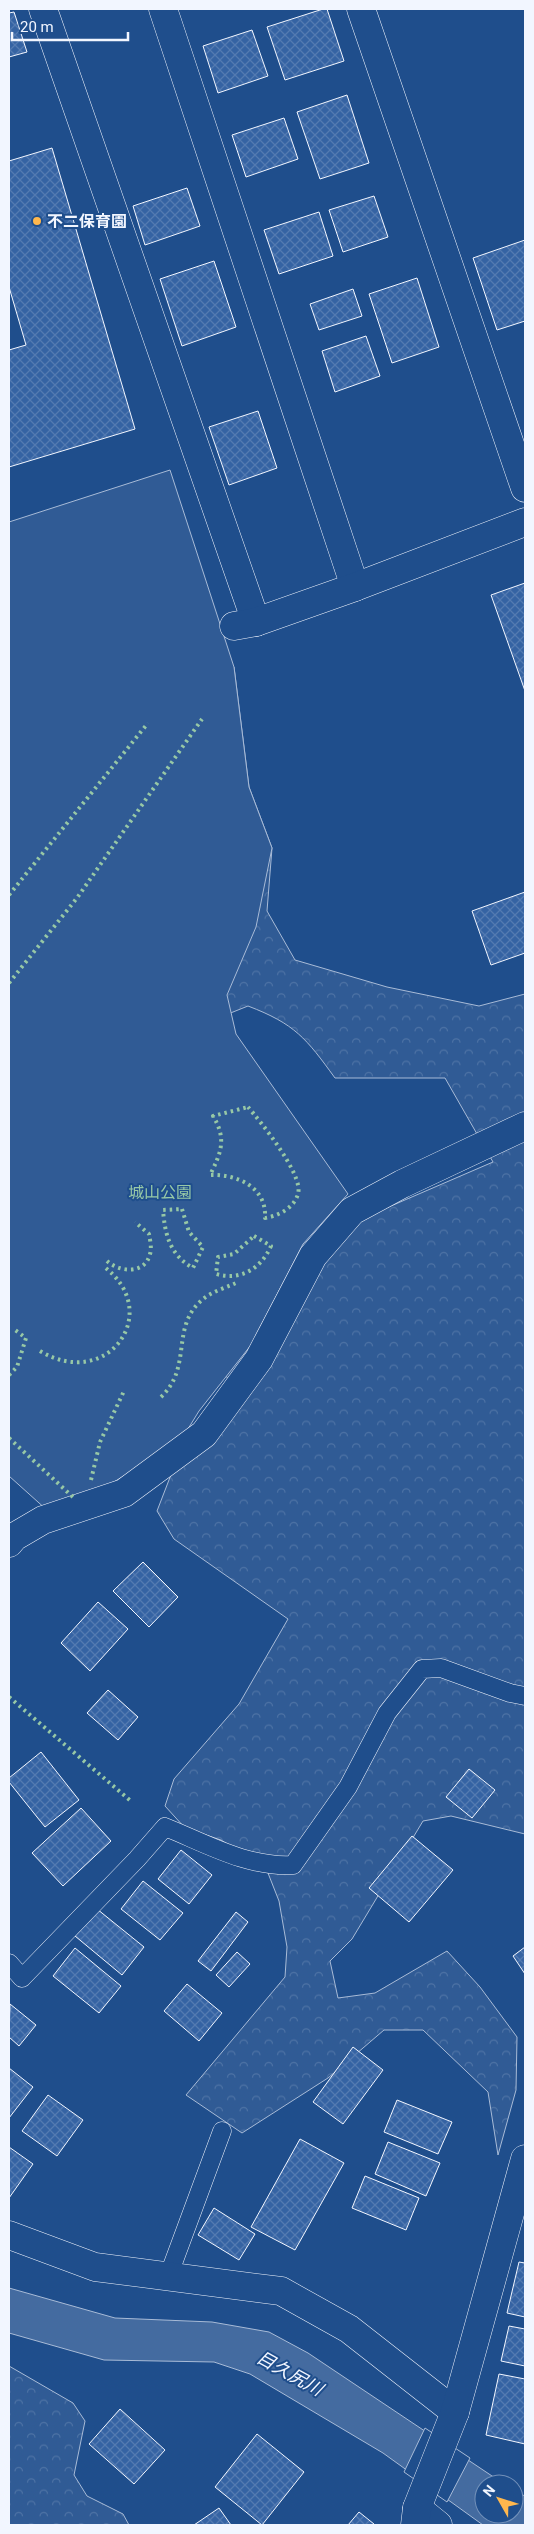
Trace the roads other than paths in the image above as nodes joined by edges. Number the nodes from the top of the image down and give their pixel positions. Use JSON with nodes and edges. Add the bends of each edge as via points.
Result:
{"nodes":[{"id":1,"x":43,"y":9,"type":"edge"},
{"id":2,"x":162,"y":9,"type":"edge"},
{"id":3,"x":361,"y":9,"type":"edge"},
{"id":4,"x":525,"y":488,"type":"edge"},
{"id":5,"x":525,"y":522,"type":"edge"},
{"id":6,"x":355,"y":587,"type":"junction"},
{"id":7,"x":525,"y":1126,"type":"edge"},
{"id":8,"x":9,"y":1543,"type":"edge"},
{"id":9,"x":525,"y":1696,"type":"edge"},
{"id":10,"x":9,"y":1963,"type":"edge"},
{"id":11,"x":222,"y":2131,"type":"dead end"},
{"id":12,"x":525,"y":2159,"type":"edge"},
{"id":13,"x":9,"y":2234,"type":"edge"},
{"id":14,"x":168,"y":2277,"type":"junction"},
{"id":15,"x":451,"y":2421,"type":"junction"},
{"id":16,"x":418,"y":2511,"type":"edge"},
{"id":17,"x":438,"y":2525,"type":"edge"}],
"edges":[{"from":1,"to":6,"type":"street","via":[[245,624]]},
{"from":2,"to":6,"type":"street"},
{"from":3,"to":4,"type":"street"},
{"from":5,"to":6,"type":"street"},
{"from":7,"to":8,"type":"street","via":[[352,1211],[314,1256],[259,1359],[204,1434],[124,1493],[43,1520]]},
{"from":9,"to":10,"type":"lane","via":[[441,1668],[422,1669],[387,1714],[348,1787],[292,1865],[275,1866],[212,1848],[165,1827],[22,1978]]},
{"from":11,"to":14,"type":"lane"},
{"from":12,"to":15,"type":"street"},
{"from":13,"to":14,"type":"street","via":[[95,2267]]},
{"from":14,"to":15,"type":"street","via":[[282,2291],[348,2329]]},
{"from":15,"to":16,"type":"street"},
{"from":16,"to":17,"type":"street"}]}
